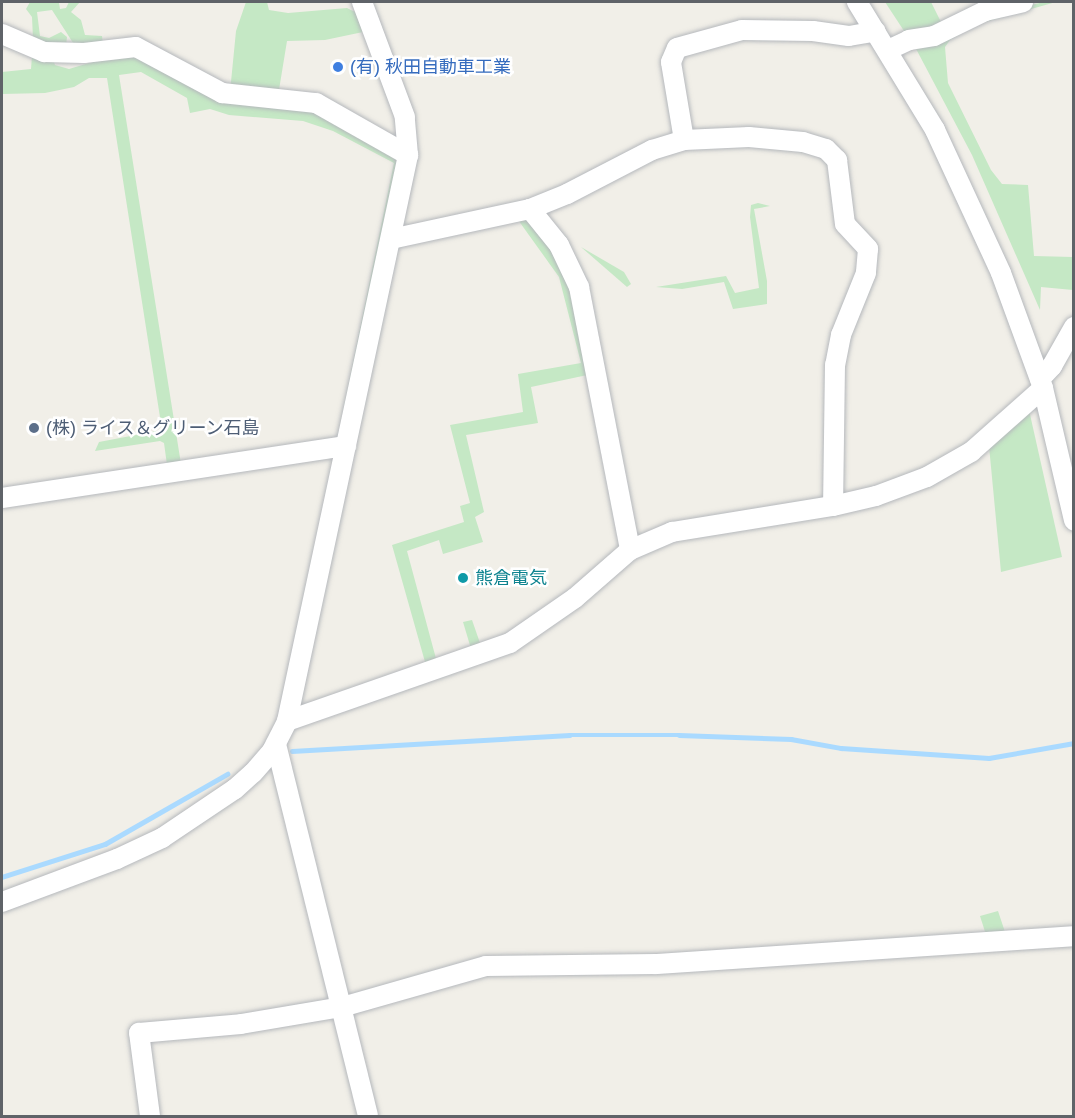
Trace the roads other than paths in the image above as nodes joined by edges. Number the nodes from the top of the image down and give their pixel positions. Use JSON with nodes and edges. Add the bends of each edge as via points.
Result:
{"nodes":[{"id":1,"x":362,"y":2,"type":"edge"},
{"id":2,"x":857,"y":2,"type":"edge"},
{"id":3,"x":1023,"y":2,"type":"edge"},
{"id":4,"x":876,"y":31,"type":"junction"},
{"id":5,"x":2,"y":34,"type":"edge"},
{"id":6,"x":888,"y":50,"type":"junction"},
{"id":7,"x":684,"y":140,"type":"junction"},
{"id":8,"x":408,"y":155,"type":"junction"},
{"id":9,"x":530,"y":209,"type":"junction"},
{"id":10,"x":391,"y":239,"type":"junction"},
{"id":11,"x":1074,"y":327,"type":"edge"},
{"id":12,"x":1041,"y":384,"type":"junction"},
{"id":13,"x":346,"y":446,"type":"junction"},
{"id":14,"x":2,"y":498,"type":"edge"},
{"id":15,"x":833,"y":506,"type":"junction"},
{"id":16,"x":1074,"y":520,"type":"edge"},
{"id":17,"x":630,"y":550,"type":"junction"},
{"id":18,"x":287,"y":721,"type":"junction"},
{"id":19,"x":276,"y":744,"type":"junction"},
{"id":20,"x":2,"y":902,"type":"edge"},
{"id":21,"x":1074,"y":936,"type":"edge"},
{"id":22,"x":342,"y":1007,"type":"junction"},
{"id":23,"x":150,"y":1116,"type":"edge"},
{"id":24,"x":368,"y":1116,"type":"edge"}],
"edges":[{"from":1,"to":8,"type":"street","via":[[405,117]]},
{"from":2,"to":4,"type":"street"},
{"from":3,"to":6,"type":"street","via":[[985,11],[940,33]]},
{"from":4,"to":6,"type":"street"},
{"from":4,"to":7,"type":"street","via":[[849,36],[742,30],[677,48],[671,62]]},
{"from":5,"to":8,"type":"street","via":[[44,52],[84,53],[136,47],[222,93],[316,103]]},
{"from":6,"to":12,"type":"street","via":[[916,94],[970,202]]},
{"from":7,"to":9,"type":"street","via":[[652,150]]},
{"from":7,"to":15,"type":"street","via":[[749,137],[803,142],[826,149],[837,160],[842,216],[868,249],[866,273],[841,335],[835,365]]},
{"from":8,"to":10,"type":"street"},
{"from":9,"to":10,"type":"street"},
{"from":9,"to":17,"type":"street","via":[[559,245],[579,287]]},
{"from":10,"to":13,"type":"street"},
{"from":11,"to":12,"type":"street"},
{"from":12,"to":15,"type":"street","via":[[991,435],[950,465],[876,496]]},
{"from":12,"to":16,"type":"street"},
{"from":13,"to":14,"type":"street"},
{"from":13,"to":18,"type":"street"},
{"from":15,"to":17,"type":"street","via":[[698,526]]},
{"from":17,"to":18,"type":"street","via":[[575,598],[510,643]]},
{"from":18,"to":19,"type":"street"},
{"from":19,"to":20,"type":"street","via":[[236,789],[162,838]]},
{"from":19,"to":22,"type":"street"},
{"from":21,"to":22,"type":"street","via":[[656,964],[514,963],[463,970]]},
{"from":22,"to":23,"type":"street","via":[[241,1024],[139,1033]]},
{"from":22,"to":24,"type":"street"}]}
